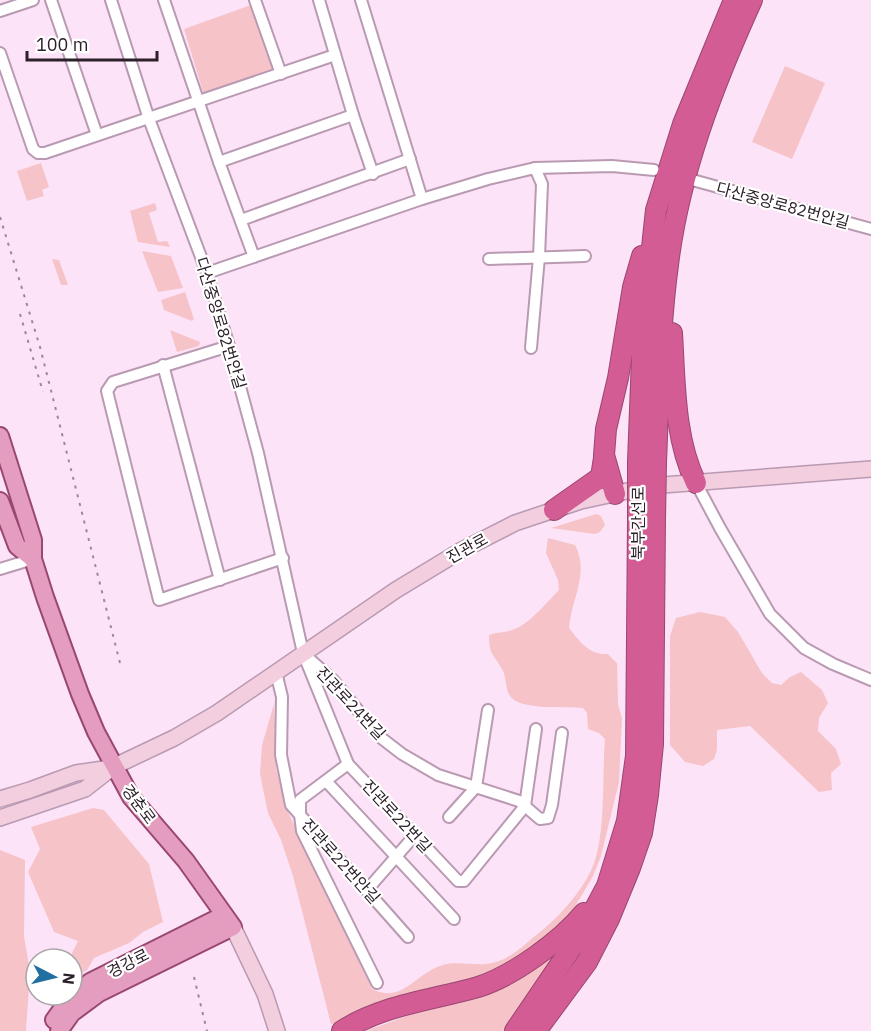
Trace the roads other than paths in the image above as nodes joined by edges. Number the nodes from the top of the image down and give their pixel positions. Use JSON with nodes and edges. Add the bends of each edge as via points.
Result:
{"nodes":[{"id":1,"x":33,"y":0,"type":"edge"},
{"id":2,"x":51,"y":0,"type":"edge"},
{"id":3,"x":111,"y":0,"type":"edge"},
{"id":4,"x":164,"y":0,"type":"edge"},
{"id":5,"x":255,"y":0,"type":"edge"},
{"id":6,"x":319,"y":0,"type":"edge"},
{"id":7,"x":361,"y":0,"type":"edge"},
{"id":8,"x":734,"y":0,"type":"edge"},
{"id":9,"x":752,"y":0,"type":"edge"},
{"id":10,"x":0,"y":11,"type":"edge"},
{"id":11,"x":0,"y":53,"type":"edge"},
{"id":12,"x":335,"y":56,"type":"junction"},
{"id":13,"x":281,"y":74,"type":"junction"},
{"id":14,"x":199,"y":101,"type":"junction"},
{"id":15,"x":353,"y":115,"type":"junction"},
{"id":16,"x":149,"y":119,"type":"junction"},
{"id":17,"x":97,"y":135,"type":"junction"},
{"id":18,"x":410,"y":159,"type":"junction"},
{"id":19,"x":219,"y":162,"type":"junction"},
{"id":20,"x":535,"y":168,"type":"junction"},
{"id":21,"x":654,"y":170,"type":"dead end"},
{"id":22,"x":373,"y":174,"type":"junction"},
{"id":23,"x":696,"y":181,"type":"dead end"},
{"id":24,"x":422,"y":199,"type":"junction"},
{"id":25,"x":656,"y":210,"type":"junction"},
{"id":26,"x":241,"y":220,"type":"junction"},
{"id":27,"x":871,"y":229,"type":"edge"},
{"id":28,"x":539,"y":256,"type":"junction"},
{"id":29,"x":585,"y":256,"type":"dead end"},
{"id":30,"x":254,"y":257,"type":"junction"},
{"id":31,"x":489,"y":259,"type":"dead end"},
{"id":32,"x":668,"y":263,"type":"junction"},
{"id":33,"x":207,"y":273,"type":"junction"},
{"id":34,"x":229,"y":346,"type":"junction"},
{"id":35,"x":531,"y":348,"type":"dead end"},
{"id":36,"x":163,"y":365,"type":"junction"},
{"id":37,"x":0,"y":436,"type":"edge"},
{"id":38,"x":604,"y":455,"type":"junction"},
{"id":39,"x":647,"y":462,"type":"junction"},
{"id":40,"x":871,"y":469,"type":"edge"},
{"id":41,"x":696,"y":483,"type":"junction"},
{"id":42,"x":615,"y":494,"type":"junction"},
{"id":43,"x":0,"y":501,"type":"edge"},
{"id":44,"x":554,"y":510,"type":"junction"},
{"id":45,"x":647,"y":520,"type":"junction"},
{"id":46,"x":283,"y":558,"type":"junction"},
{"id":47,"x":33,"y":559,"type":"junction"},
{"id":48,"x":0,"y":569,"type":"edge"},
{"id":49,"x":220,"y":580,"type":"junction"},
{"id":50,"x":303,"y":653,"type":"junction"},
{"id":51,"x":276,"y":672,"type":"junction"},
{"id":52,"x":871,"y":680,"type":"edge"},
{"id":53,"x":488,"y":710,"type":"dead end"},
{"id":54,"x":536,"y":729,"type":"dead end"},
{"id":55,"x":562,"y":733,"type":"dead end"},
{"id":56,"x":348,"y":764,"type":"junction"},
{"id":57,"x":113,"y":767,"type":"junction"},
{"id":58,"x":326,"y":781,"type":"junction"},
{"id":59,"x":476,"y":787,"type":"junction"},
{"id":60,"x":0,"y":799,"type":"edge"},
{"id":61,"x":525,"y":806,"type":"junction"},
{"id":62,"x":300,"y":815,"type":"junction"},
{"id":63,"x":0,"y":818,"type":"edge"},
{"id":64,"x":449,"y":818,"type":"dead end"},
{"id":65,"x":415,"y":835,"type":"junction"},
{"id":66,"x":396,"y":857,"type":"junction"},
{"id":67,"x":607,"y":886,"type":"junction"},
{"id":68,"x":367,"y":890,"type":"junction"},
{"id":69,"x":454,"y":919,"type":"dead end"},
{"id":70,"x":229,"y":921,"type":"junction"},
{"id":71,"x":408,"y":937,"type":"dead end"},
{"id":72,"x":377,"y":983,"type":"dead end"},
{"id":73,"x":48,"y":1031,"type":"edge"},
{"id":74,"x":59,"y":1031,"type":"edge"},
{"id":75,"x":277,"y":1031,"type":"edge"},
{"id":76,"x":342,"y":1031,"type":"edge"},
{"id":77,"x":515,"y":1031,"type":"edge"},
{"id":78,"x":536,"y":1031,"type":"edge"}],
"edges":[{"from":1,"to":10,"type":"street"},
{"from":2,"to":17,"type":"street"},
{"from":3,"to":16,"type":"street","name":"다산중앙로82번안길"},
{"from":4,"to":14,"type":"street"},
{"from":5,"to":13,"type":"street"},
{"from":6,"to":12,"type":"street"},
{"from":7,"to":18,"type":"street"},
{"from":8,"to":25,"type":"highway","name":"북부간선로","via":[[683,124]]},
{"from":9,"to":32,"type":"highway","name":"북부간선로","via":[[719,73],[690,162]]},
{"from":11,"to":17,"type":"street","via":[[33,149],[45,153]]},
{"from":12,"to":13,"type":"street"},
{"from":12,"to":15,"type":"street"},
{"from":13,"to":14,"type":"street"},
{"from":14,"to":16,"type":"street"},
{"from":14,"to":19,"type":"street"},
{"from":15,"to":19,"type":"street"},
{"from":15,"to":22,"type":"street"},
{"from":16,"to":17,"type":"street"},
{"from":16,"to":33,"type":"street","name":"다산중앙로82번안길"},
{"from":18,"to":22,"type":"street"},
{"from":18,"to":24,"type":"street"},
{"from":19,"to":26,"type":"street"},
{"from":20,"to":21,"type":"street","via":[[612,166]]},
{"from":20,"to":24,"type":"street"},
{"from":20,"to":28,"type":"street","via":[[542,184]]},
{"from":22,"to":26,"type":"street"},
{"from":23,"to":27,"type":"street","name":"다산중앙로82번안길"},
{"from":24,"to":30,"type":"street"},
{"from":25,"to":38,"type":"highway","via":[[633,287]]},
{"from":25,"to":39,"type":"highway","name":"북부간선로","via":[[643,331]]},
{"from":26,"to":30,"type":"street"},
{"from":28,"to":29,"type":"street"},
{"from":28,"to":31,"type":"street"},
{"from":28,"to":35,"type":"street"},
{"from":30,"to":33,"type":"street"},
{"from":32,"to":39,"type":"highway","name":"북부간선로"},
{"from":32,"to":41,"type":"highway","via":[[677,411],[688,466]]},
{"from":33,"to":34,"type":"street","name":"다산중앙로82번안길"},
{"from":34,"to":36,"type":"street"},
{"from":34,"to":46,"type":"street","name":"다산중앙로82번안길"},
{"from":36,"to":49,"type":"street"},
{"from":36,"to":49,"type":"street","via":[[113,382],[107,391],[159,600]]},
{"from":37,"to":47,"type":"main road","name":"경춘로","via":[[33,540]]},
{"from":38,"to":42,"type":"highway"},
{"from":38,"to":44,"type":"highway","via":[[601,477]]},
{"from":39,"to":45,"type":"highway","name":"북부간선로","bridge":true},
{"from":40,"to":41,"type":"main road","name":"진관로"},
{"from":41,"to":42,"type":"main road","name":"진관로","via":[[650,486]]},
{"from":41,"to":52,"type":"street","via":[[770,614],[804,648]]},
{"from":42,"to":44,"type":"main road","name":"진관로"},
{"from":43,"to":47,"type":"main road","name":"경춘로","via":[[16,546]]},
{"from":44,"to":50,"type":"main road","name":"진관로","via":[[515,523],[462,550]]},
{"from":45,"to":67,"type":"highway","name":"북부간선로","via":[[636,756],[627,821]]},
{"from":45,"to":78,"type":"highway","name":"북부간선로","via":[[652,744],[642,833],[609,919],[587,962]]},
{"from":46,"to":49,"type":"street"},
{"from":46,"to":50,"type":"street","name":"다산중앙로82번안길"},
{"from":47,"to":48,"type":"street"},
{"from":47,"to":57,"type":"main road","name":"경춘로","via":[[80,694]]},
{"from":50,"to":51,"type":"main road","name":"진관로"},
{"from":50,"to":56,"type":"street","name":"진관로22번길"},
{"from":50,"to":59,"type":"street","name":"진관로24번길","via":[[333,680],[380,737],[438,775]]},
{"from":51,"to":57,"type":"main road","name":"진관로","via":[[183,733]]},
{"from":51,"to":62,"type":"street","via":[[282,697],[281,755],[291,805]]},
{"from":53,"to":59,"type":"street"},
{"from":54,"to":61,"type":"street"},
{"from":55,"to":61,"type":"street","name":"진관로24번길","via":[[548,818],[540,819]]},
{"from":56,"to":58,"type":"street","name":"진관로22번안길"},
{"from":56,"to":65,"type":"street","name":"진관로22번길"},
{"from":57,"to":60,"type":"main road","via":[[76,773]]},
{"from":57,"to":63,"type":"main road","via":[[85,789]]},
{"from":57,"to":70,"type":"main road","name":"경춘로","via":[[131,797],[186,861]]},
{"from":58,"to":62,"type":"street","name":"진관로22번안길","via":[[300,800]]},
{"from":58,"to":66,"type":"street"},
{"from":59,"to":61,"type":"street","name":"진관로24번길"},
{"from":59,"to":64,"type":"street"},
{"from":61,"to":65,"type":"street","name":"진관로22번길","via":[[464,881],[459,881]]},
{"from":62,"to":68,"type":"street","name":"진관로22번안길"},
{"from":62,"to":72,"type":"street","via":[[302,831]]},
{"from":65,"to":66,"type":"street"},
{"from":66,"to":68,"type":"street"},
{"from":66,"to":69,"type":"street"},
{"from":67,"to":76,"type":"highway","via":[[572,928],[505,975],[481,986],[357,1022]]},
{"from":67,"to":77,"type":"highway","name":"북부간선로","via":[[583,931]]},
{"from":68,"to":71,"type":"street","name":"진관로22번안길"},
{"from":70,"to":73,"type":"main road","name":"경강로","via":[[90,982],[67,1002]]},
{"from":70,"to":74,"type":"main road","name":"경강로","via":[[99,993],[78,1008]]},
{"from":70,"to":75,"type":"main road","name":"경춘로"}]}
